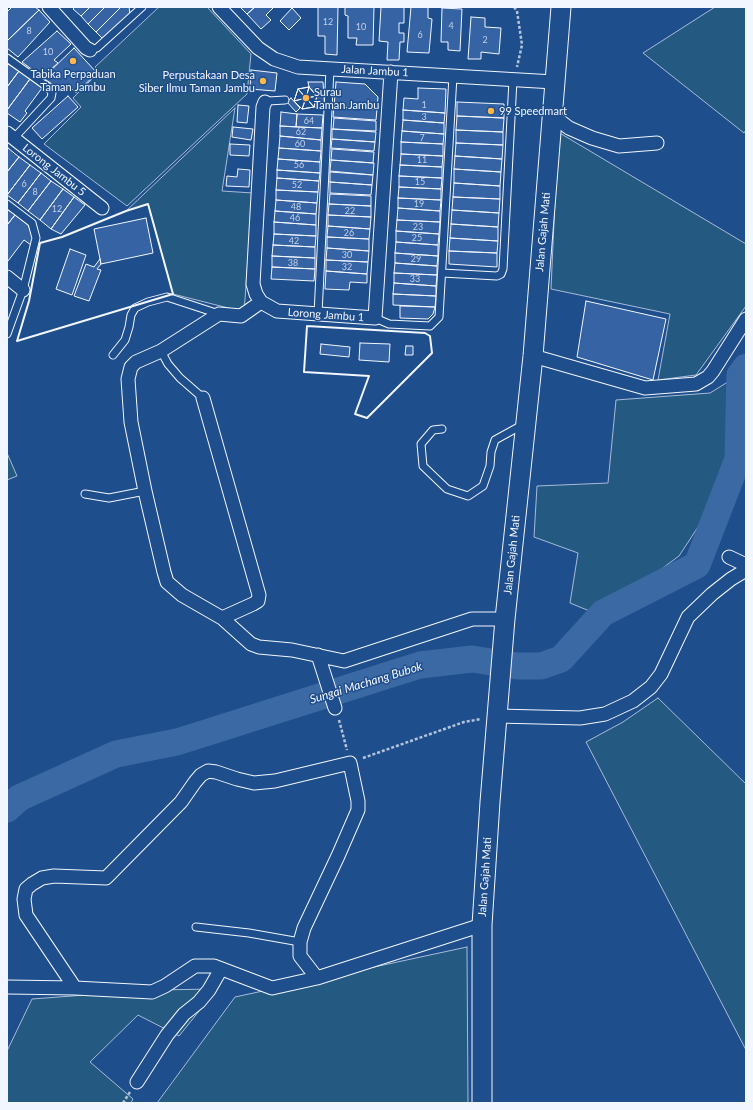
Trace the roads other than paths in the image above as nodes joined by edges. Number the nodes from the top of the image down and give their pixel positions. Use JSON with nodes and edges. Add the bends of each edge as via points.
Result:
{"nodes":[{"id":1,"x":49,"y":7,"type":"edge"},
{"id":2,"x":219,"y":7,"type":"edge"},
{"id":3,"x":561,"y":7,"type":"edge"},
{"id":4,"x":138,"y":8,"type":"edge"},
{"id":5,"x":90,"y":50,"type":"joint"},
{"id":6,"x":7,"y":58,"type":"edge"},
{"id":7,"x":330,"y":69,"type":"junction"},
{"id":8,"x":391,"y":72,"type":"junction"},
{"id":9,"x":453,"y":76,"type":"junction"},
{"id":10,"x":513,"y":80,"type":"junction"},
{"id":11,"x":554,"y":82,"type":"junction"},
{"id":12,"x":285,"y":100,"type":"dead end"},
{"id":13,"x":265,"y":102,"type":"joint"},
{"id":14,"x":552,"y":114,"type":"junction"},
{"id":15,"x":10,"y":136,"type":"edge"},
{"id":16,"x":657,"y":143,"type":"dead end"},
{"id":17,"x":7,"y":204,"type":"edge"},
{"id":18,"x":102,"y":208,"type":"dead end"},
{"id":19,"x":442,"y":273,"type":"junction"},
{"id":20,"x":7,"y":277,"type":"edge"},
{"id":21,"x":23,"y":290,"type":"junction"},
{"id":22,"x":261,"y":302,"type":"junction"},
{"id":23,"x":219,"y":314,"type":"junction"},
{"id":24,"x":318,"y":314,"type":"junction"},
{"id":25,"x":374,"y":318,"type":"junction"},
{"id":26,"x":746,"y":319,"type":"edge"},
{"id":27,"x":7,"y":334,"type":"edge"},
{"id":28,"x":161,"y":351,"type":"junction"},
{"id":29,"x":113,"y":355,"type":"dead end"},
{"id":30,"x":533,"y":356,"type":"junction"},
{"id":31,"x":204,"y":398,"type":"joint"},
{"id":32,"x":526,"y":423,"type":"junction"},
{"id":33,"x":442,"y":429,"type":"dead end"},
{"id":34,"x":145,"y":491,"type":"junction"},
{"id":35,"x":85,"y":494,"type":"dead end"},
{"id":36,"x":729,"y":557,"type":"dead end"},
{"id":37,"x":746,"y":565,"type":"edge"},
{"id":38,"x":746,"y":570,"type":"edge"},
{"id":39,"x":222,"y":618,"type":"junction"},
{"id":40,"x":505,"y":628,"type":"junction"},
{"id":41,"x":318,"y":655,"type":"junction"},
{"id":42,"x":335,"y":708,"type":"road end"},
{"id":43,"x":497,"y":716,"type":"junction"},
{"id":44,"x":482,"y":925,"type":"junction"},
{"id":45,"x":196,"y":927,"type":"dead end"},
{"id":46,"x":300,"y":942,"type":"junction"},
{"id":47,"x":221,"y":969,"type":"junction"},
{"id":48,"x":317,"y":978,"type":"junction"},
{"id":49,"x":7,"y":987,"type":"edge"},
{"id":50,"x":75,"y":988,"type":"junction"},
{"id":51,"x":137,"y":1082,"type":"dead end"},
{"id":52,"x":482,"y":1103,"type":"edge"}],
"edges":[{"from":1,"to":5,"type":"street"},
{"from":2,"to":7,"type":"street","name":"Jalan Jambu 1","via":[[258,48],[274,59],[298,67]]},
{"from":3,"to":11,"type":"main road","name":"Jalan Gajah Mati"},
{"from":4,"to":5,"type":"lane","via":[[97,48]]},
{"from":6,"to":15,"type":"lane","via":[[49,88],[52,93],[51,98]]},
{"from":7,"to":8,"type":"street","name":"Jalan Jambu 1"},
{"from":7,"to":24,"type":"lane"},
{"from":8,"to":9,"type":"street","name":"Jalan Jambu 1"},
{"from":8,"to":25,"type":"street","name":"Lorong Jambu 1"},
{"from":9,"to":10,"type":"street","name":"Jalan Jambu 1"},
{"from":9,"to":19,"type":"lane"},
{"from":10,"to":11,"type":"street","name":"Jalan Jambu 1"},
{"from":10,"to":19,"type":"lane","via":[[503,269],[501,274],[496,276]]},
{"from":11,"to":14,"type":"main road","name":"Jalan Gajah Mati"},
{"from":12,"to":13,"type":"lane"},
{"from":13,"to":22,"type":"street","via":[[253,284]]},
{"from":14,"to":16,"type":"street","via":[[569,128],[619,146]]},
{"from":14,"to":30,"type":"main road","name":"Jalan Gajah Mati"},
{"from":15,"to":18,"type":"street","name":"Lorong Jambu 5"},
{"from":17,"to":21,"type":"lane","via":[[32,223],[36,238]]},
{"from":19,"to":25,"type":"lane","via":[[438,317],[430,326],[389,324]]},
{"from":20,"to":21,"type":"street"},
{"from":21,"to":27,"type":"lane"},
{"from":22,"to":23,"type":"street","via":[[241,316]]},
{"from":22,"to":24,"type":"street","name":"Lorong Jambu 1","via":[[277,311]]},
{"from":23,"to":28,"type":"street"},
{"from":23,"to":29,"type":"lane","via":[[167,297],[148,302],[135,308],[125,340]]},
{"from":24,"to":25,"type":"street","name":"Lorong Jambu 1"},
{"from":26,"to":30,"type":"street","via":[[713,371],[696,384],[646,388]]},
{"from":28,"to":31,"type":"lane","via":[[180,378]]},
{"from":28,"to":34,"type":"street","via":[[130,367],[128,379],[131,422]]},
{"from":30,"to":32,"type":"main road","name":"Jalan Gajah Mati"},
{"from":31,"to":39,"type":"street","via":[[259,595],[258,601]]},
{"from":32,"to":33,"type":"lane","via":[[495,440],[483,486],[468,496],[447,489],[423,466],[420,444],[432,430]]},
{"from":32,"to":40,"type":"main road","name":"Jalan Gajah Mati"},
{"from":34,"to":35,"type":"lane","via":[[109,498]]},
{"from":34,"to":39,"type":"street","via":[[167,582],[182,595]]},
{"from":36,"to":37,"type":"street"},
{"from":38,"to":43,"type":"street","via":[[712,594],[688,617],[661,674],[651,687],[633,701],[605,714],[580,718]]},
{"from":39,"to":41,"type":"street","via":[[251,644]]},
{"from":40,"to":41,"type":"street","via":[[472,619],[344,661]]},
{"from":40,"to":43,"type":"main road","name":"Jalan Gajah Mati"},
{"from":41,"to":42,"type":"street"},
{"from":43,"to":44,"type":"main road","name":"Jalan Gajah Mati"},
{"from":44,"to":48,"type":"street"},
{"from":44,"to":52,"type":"main road","name":"Jalan Gajah Mati"},
{"from":45,"to":46,"type":"lane"},
{"from":46,"to":48,"type":"street","via":[[300,956]]},
{"from":46,"to":50,"type":"street","via":[[358,810],[350,763],[275,782],[254,783],[208,771],[194,782],[181,802],[106,878],[54,876],[42,878],[26,889],[26,915]]},
{"from":47,"to":48,"type":"street","via":[[272,988]]},
{"from":47,"to":50,"type":"street","via":[[214,966],[195,966],[152,992]]},
{"from":47,"to":51,"type":"street","via":[[209,990],[167,1035]]},
{"from":49,"to":50,"type":"street"}]}
